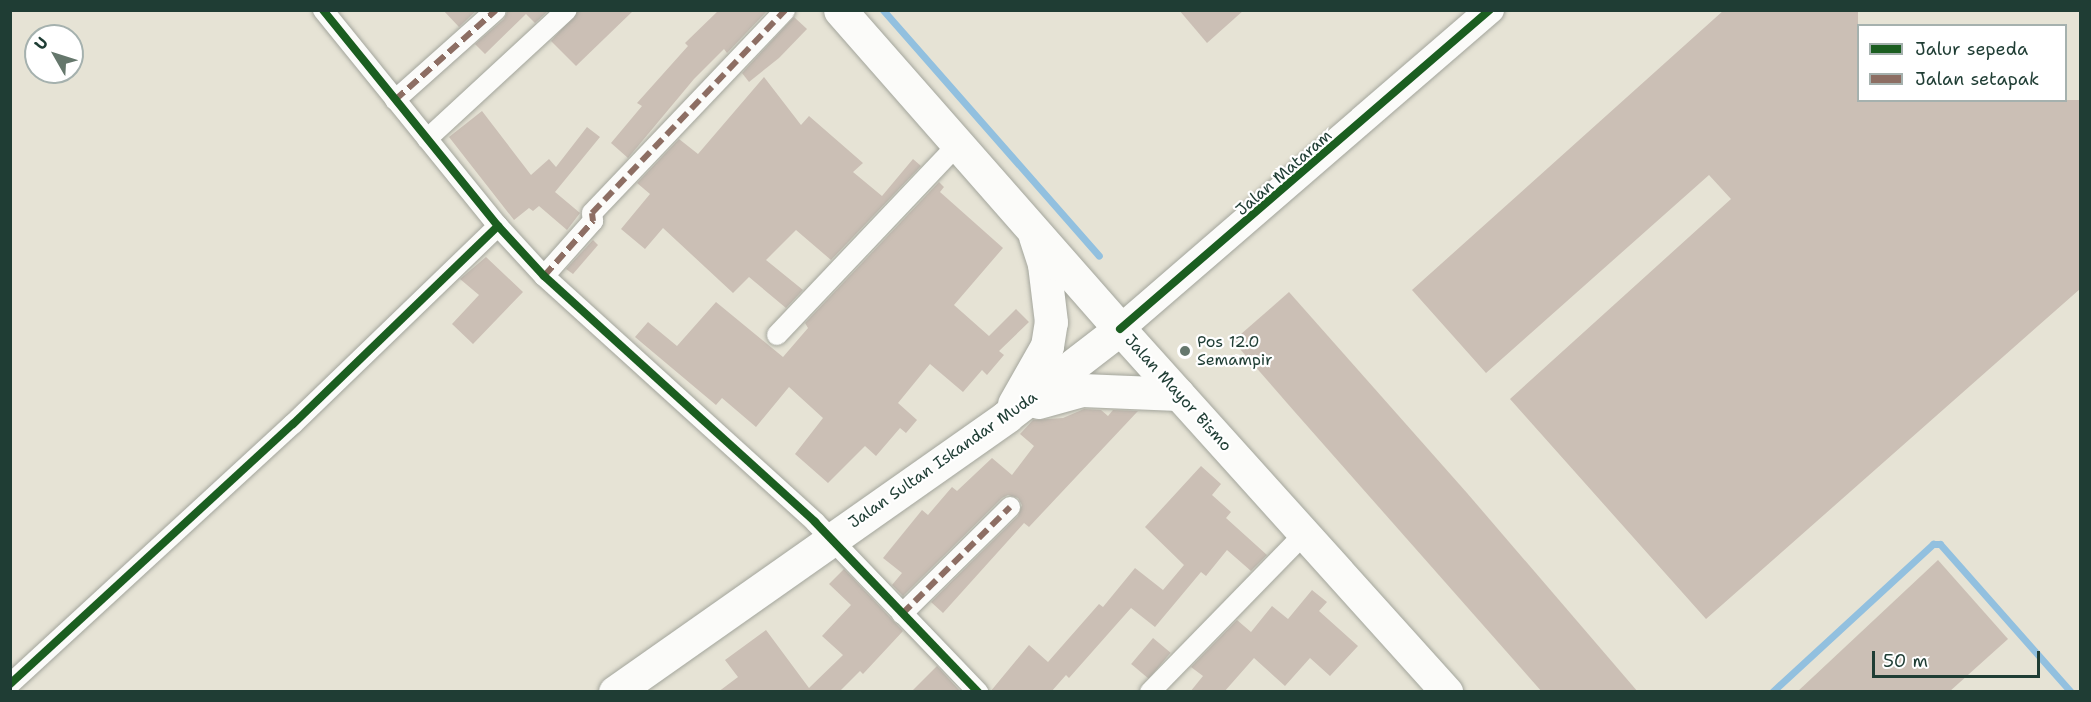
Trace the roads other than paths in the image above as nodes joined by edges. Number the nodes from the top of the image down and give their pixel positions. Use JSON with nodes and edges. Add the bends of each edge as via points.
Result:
{"nodes":[{"id":1,"x":323,"y":10,"type":"edge"},
{"id":2,"x":496,"y":10,"type":"edge"},
{"id":3,"x":567,"y":10,"type":"edge"},
{"id":4,"x":785,"y":10,"type":"edge"},
{"id":5,"x":840,"y":10,"type":"edge"},
{"id":6,"x":1490,"y":10,"type":"edge"},
{"id":7,"x":395,"y":100,"type":"junction"},
{"id":8,"x":427,"y":139,"type":"junction"},
{"id":9,"x":958,"y":144,"type":"junction"},
{"id":10,"x":498,"y":226,"type":"junction"},
{"id":11,"x":1032,"y":227,"type":"junction"},
{"id":12,"x":544,"y":276,"type":"junction"},
{"id":13,"x":1120,"y":329,"type":"junction"},
{"id":14,"x":777,"y":335,"type":"dead end"},
{"id":15,"x":1178,"y":394,"type":"junction"},
{"id":16,"x":1007,"y":416,"type":"junction"},
{"id":17,"x":1010,"y":507,"type":"dead end"},
{"id":18,"x":1306,"y":531,"type":"junction"},
{"id":19,"x":830,"y":539,"type":"junction"},
{"id":20,"x":902,"y":614,"type":"junction"},
{"id":21,"x":10,"y":684,"type":"edge"},
{"id":22,"x":615,"y":692,"type":"edge"},
{"id":23,"x":978,"y":692,"type":"edge"},
{"id":24,"x":1150,"y":692,"type":"edge"},
{"id":25,"x":1447,"y":692,"type":"edge"}],
"edges":[{"from":1,"to":7,"type":"street"},
{"from":2,"to":7,"type":"street"},
{"from":3,"to":8,"type":"street"},
{"from":4,"to":12,"type":"street","via":[[592,213],[593,221]]},
{"from":5,"to":9,"type":"highway","name":"Jalan Mayor Bismo"},
{"from":6,"to":13,"type":"main road","name":"Jalan Mataram"},
{"from":7,"to":8,"type":"street"},
{"from":8,"to":10,"type":"street"},
{"from":9,"to":11,"type":"highway","name":"Jalan Mayor Bismo"},
{"from":9,"to":14,"type":"street"},
{"from":10,"to":12,"type":"street"},
{"from":10,"to":21,"type":"street","via":[[293,424]]},
{"from":11,"to":13,"type":"highway","name":"Jalan Mayor Bismo"},
{"from":11,"to":16,"type":"highway","via":[[1044,264],[1051,322],[1047,345]]},
{"from":12,"to":19,"type":"street"},
{"from":13,"to":15,"type":"main road","name":"Jalan Mayor Bismo"},
{"from":13,"to":16,"type":"highway","name":"Jalan Sultan Iskandar Muda"},
{"from":15,"to":16,"type":"highway","via":[[1082,390],[1049,397]]},
{"from":15,"to":18,"type":"main road","name":"Jalan Mayor Bismo"},
{"from":16,"to":19,"type":"highway","name":"Jalan Sultan Iskandar Muda"},
{"from":17,"to":20,"type":"street"},
{"from":18,"to":24,"type":"street"},
{"from":18,"to":25,"type":"main road","name":"Jalan Mayor Bismo"},
{"from":19,"to":20,"type":"street"},
{"from":19,"to":22,"type":"highway","name":"Jalan Sultan Iskandar Muda"},
{"from":20,"to":23,"type":"street"}]}
